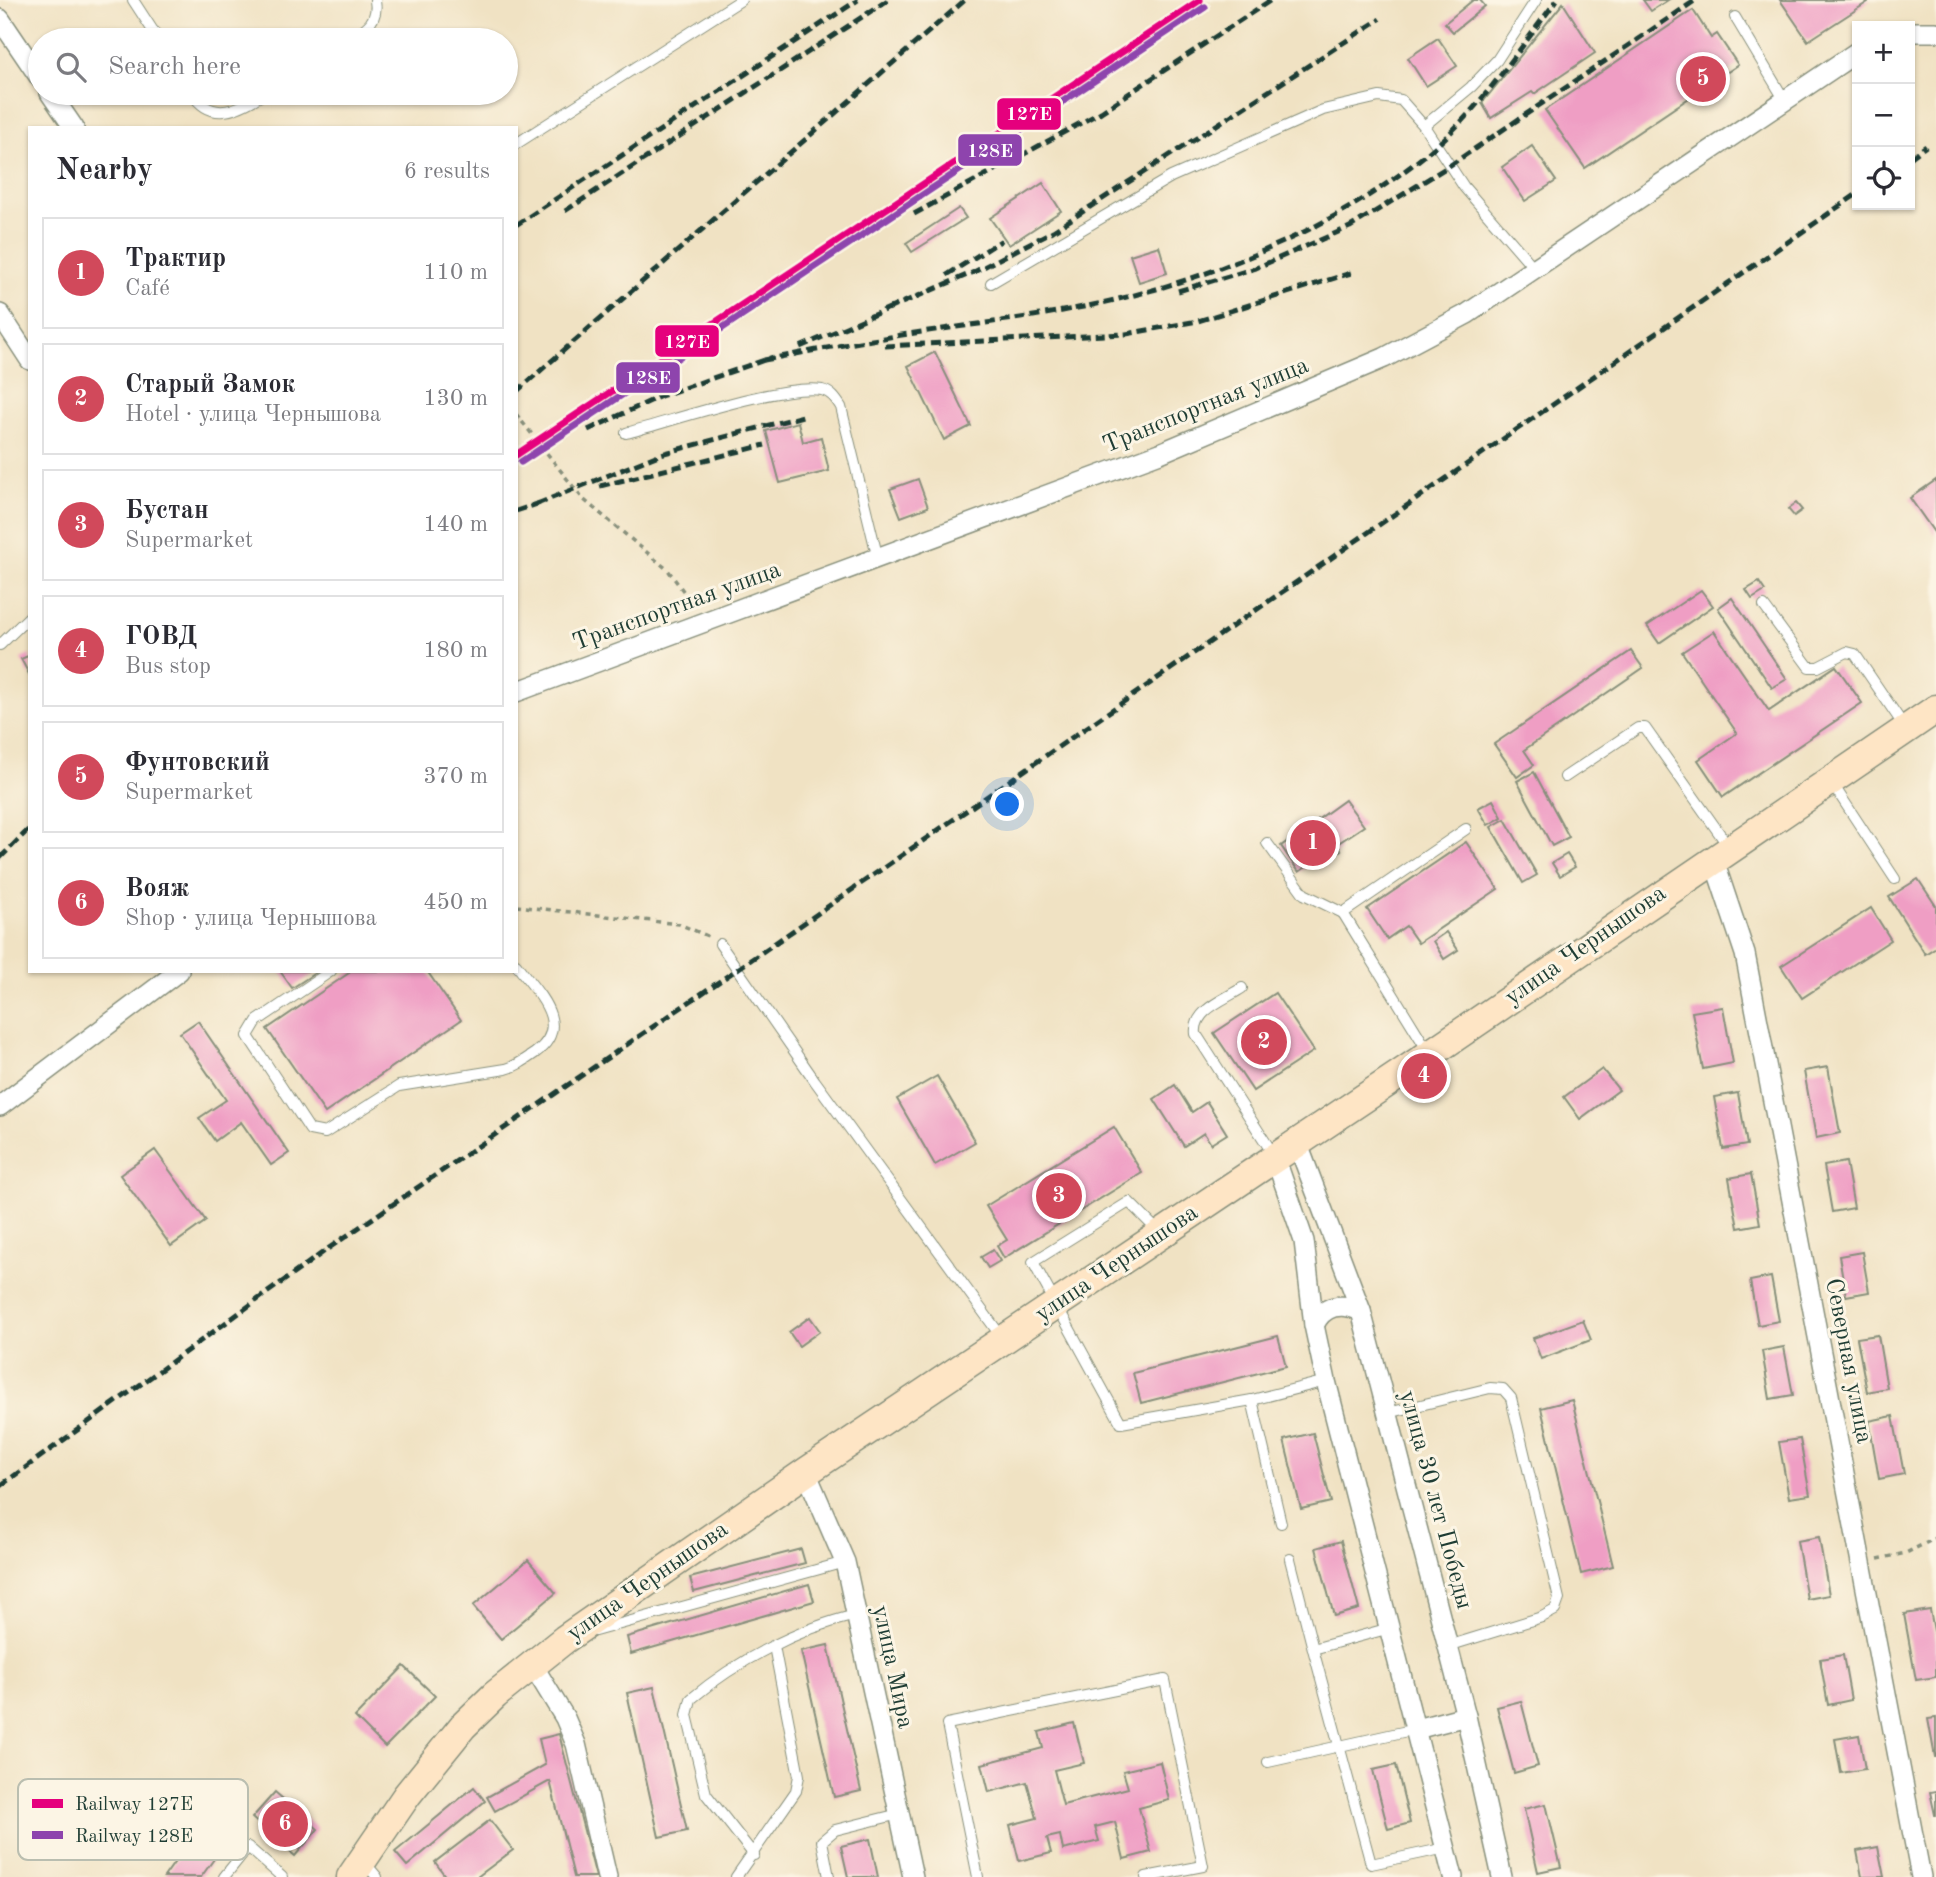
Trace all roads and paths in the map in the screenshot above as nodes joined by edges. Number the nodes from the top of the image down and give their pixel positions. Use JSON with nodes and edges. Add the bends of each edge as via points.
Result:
{"nodes":[{"id":1,"x":133,"y":0,"type":"edge"},
{"id":2,"x":375,"y":0,"type":"edge"},
{"id":3,"x":741,"y":0,"type":"edge"},
{"id":4,"x":1536,"y":0,"type":"edge"},
{"id":5,"x":1735,"y":17,"type":"dead end"},
{"id":6,"x":0,"y":19,"type":"edge"},
{"id":7,"x":151,"y":28,"type":"edge"},
{"id":8,"x":367,"y":28,"type":"edge"},
{"id":9,"x":1915,"y":32,"type":"edge"},
{"id":10,"x":1936,"y":32,"type":"edge"},
{"id":11,"x":1852,"y":55,"type":"edge"},
{"id":12,"x":28,"y":60,"type":"edge"},
{"id":13,"x":1784,"y":99,"type":"junction"},
{"id":14,"x":58,"y":105,"type":"edge"},
{"id":15,"x":205,"y":105,"type":"edge"},
{"id":16,"x":246,"y":105,"type":"edge"},
{"id":17,"x":73,"y":126,"type":"edge"},
{"id":18,"x":1424,"y":126,"type":"junction"},
{"id":19,"x":518,"y":143,"type":"edge"},
{"id":20,"x":1535,"y":269,"type":"junction"},
{"id":21,"x":991,"y":283,"type":"dead end"},
{"id":22,"x":0,"y":314,"type":"edge"},
{"id":23,"x":28,"y":357,"type":"edge"},
{"id":24,"x":518,"y":417,"type":"edge"},
{"id":25,"x":626,"y":433,"type":"dead end"},
{"id":26,"x":878,"y":559,"type":"junction"},
{"id":27,"x":1764,"y":606,"type":"dead end"},
{"id":28,"x":28,"y":618,"type":"edge"},
{"id":29,"x":705,"y":622,"type":"junction"},
{"id":30,"x":0,"y":645,"type":"edge"},
{"id":31,"x":518,"y":691,"type":"edge"},
{"id":32,"x":1936,"y":709,"type":"edge"},
{"id":33,"x":1906,"y":729,"type":"junction"},
{"id":34,"x":1565,"y":777,"type":"dead end"},
{"id":35,"x":1830,"y":780,"type":"junction"},
{"id":36,"x":1466,"y":829,"type":"dead end"},
{"id":37,"x":1267,"y":843,"type":"dead end"},
{"id":38,"x":1721,"y":853,"type":"junction"},
{"id":39,"x":1895,"y":879,"type":"dead end"},
{"id":40,"x":518,"y":906,"type":"edge"},
{"id":41,"x":1343,"y":913,"type":"junction"},
{"id":42,"x":720,"y":944,"type":"joint"},
{"id":43,"x":518,"y":967,"type":"edge"},
{"id":44,"x":176,"y":973,"type":"edge"},
{"id":45,"x":328,"y":973,"type":"edge"},
{"id":46,"x":1242,"y":988,"type":"dead end"},
{"id":47,"x":1430,"y":1054,"type":"junction"},
{"id":48,"x":0,"y":1106,"type":"edge"},
{"id":49,"x":1286,"y":1150,"type":"junction"},
{"id":50,"x":1161,"y":1234,"type":"junction"},
{"id":51,"x":1056,"y":1304,"type":"junction"},
{"id":52,"x":1361,"y":1311,"type":"junction"},
{"id":53,"x":1314,"y":1325,"type":"junction"},
{"id":54,"x":1004,"y":1339,"type":"junction"},
{"id":55,"x":1326,"y":1381,"type":"junction"},
{"id":56,"x":1252,"y":1400,"type":"junction"},
{"id":57,"x":1388,"y":1413,"type":"junction"},
{"id":58,"x":806,"y":1472,"type":"junction"},
{"id":59,"x":1281,"y":1523,"type":"dead end"},
{"id":60,"x":1936,"y":1538,"type":"edge"},
{"id":61,"x":1290,"y":1559,"type":"dead end"},
{"id":62,"x":845,"y":1562,"type":"junction"},
{"id":63,"x":1862,"y":1562,"type":"junction"},
{"id":64,"x":856,"y":1615,"type":"junction"},
{"id":65,"x":1390,"y":1628,"type":"junction"},
{"id":66,"x":565,"y":1639,"type":"junction"},
{"id":67,"x":774,"y":1646,"type":"junction"},
{"id":68,"x":1448,"y":1646,"type":"junction"},
{"id":69,"x":1313,"y":1649,"type":"junction"},
{"id":70,"x":532,"y":1664,"type":"junction"},
{"id":71,"x":1466,"y":1716,"type":"junction"},
{"id":72,"x":1416,"y":1729,"type":"junction"},
{"id":73,"x":1338,"y":1747,"type":"junction"},
{"id":74,"x":1268,"y":1762,"type":"dead end"},
{"id":75,"x":899,"y":1814,"type":"junction"},
{"id":76,"x":248,"y":1847,"type":"edge"},
{"id":77,"x":1446,"y":1848,"type":"junction"},
{"id":78,"x":754,"y":1855,"type":"junction"},
{"id":79,"x":238,"y":1860,"type":"edge"},
{"id":80,"x":364,"y":1871,"type":"edge"},
{"id":81,"x":225,"y":1877,"type":"edge"},
{"id":82,"x":282,"y":1877,"type":"edge"},
{"id":83,"x":607,"y":1877,"type":"edge"},
{"id":84,"x":736,"y":1877,"type":"edge"},
{"id":85,"x":830,"y":1877,"type":"edge"},
{"id":86,"x":913,"y":1877,"type":"edge"},
{"id":87,"x":978,"y":1877,"type":"edge"},
{"id":88,"x":1146,"y":1877,"type":"edge"},
{"id":89,"x":1453,"y":1877,"type":"edge"},
{"id":90,"x":1502,"y":1877,"type":"edge"},
{"id":91,"x":1921,"y":1877,"type":"edge"}],
"edges":[{"from":1,"to":7,"type":"lane"},
{"from":2,"to":8,"type":"lane","via":[[377,13]]},
{"from":3,"to":19,"type":"lane"},
{"from":4,"to":18,"type":"lane","via":[[1497,60]]},
{"from":5,"to":13,"type":"lane"},
{"from":6,"to":12,"type":"street"},
{"from":9,"to":10,"type":"street"},
{"from":11,"to":13,"type":"street","name":"Транспортная улица"},
{"from":13,"to":20,"type":"street","name":"Транспортная улица"},
{"from":14,"to":17,"type":"street"},
{"from":15,"to":16,"type":"lane","via":[[224,112]]},
{"from":18,"to":20,"type":"lane","via":[[1464,187]]},
{"from":18,"to":21,"type":"lane","via":[[1401,100],[1380,97],[1323,110],[1171,177]]},
{"from":20,"to":26,"type":"street","name":"Транспортная улица","via":[[1425,339],[1314,390]]},
{"from":22,"to":23,"type":"street"},
{"from":24,"to":29,"type":"path","via":[[583,499],[668,570]]},
{"from":25,"to":26,"type":"lane","via":[[782,392],[824,390],[841,407]]},
{"from":26,"to":29,"type":"street","name":"Транспортная улица"},
{"from":27,"to":33,"type":"lane","via":[[1809,667],[1847,652],[1855,654]]},
{"from":28,"to":30,"type":"lane"},
{"from":29,"to":31,"type":"street","name":"Транспортная улица"},
{"from":32,"to":33,"type":"main road","name":"улица Чернышова"},
{"from":33,"to":35,"type":"main road","name":"улица Чернышова"},
{"from":34,"to":38,"type":"lane","via":[[1638,728],[1645,728]]},
{"from":35,"to":38,"type":"main road","name":"улица Чернышова"},
{"from":35,"to":39,"type":"lane"},
{"from":36,"to":41,"type":"lane"},
{"from":37,"to":41,"type":"lane","via":[[1304,894]]},
{"from":38,"to":47,"type":"main road","name":"улица Чернышова"},
{"from":38,"to":63,"type":"street","name":"Северная улица","via":[[1745,954]]},
{"from":40,"to":42,"type":"path","via":[[679,924],[698,929]]},
{"from":41,"to":47,"type":"lane"},
{"from":42,"to":54,"type":"lane"},
{"from":43,"to":45,"type":"lane","via":[[552,1019],[547,1044],[517,1066],[399,1086],[318,1134],[310,1130],[248,1036],[257,1021]]},
{"from":44,"to":48,"type":"street"},
{"from":46,"to":49,"type":"lane","via":[[1199,1016],[1196,1034]]},
{"from":47,"to":49,"type":"main road","name":"улица Чернышова"},
{"from":49,"to":50,"type":"main road","name":"улица Чернышова"},
{"from":49,"to":52,"type":"street","name":"улица 30 лет Победы"},
{"from":49,"to":53,"type":"street"},
{"from":50,"to":51,"type":"main road","name":"улица Чернышова"},
{"from":50,"to":51,"type":"lane","via":[[1129,1202],[1033,1262]]},
{"from":51,"to":54,"type":"main road","name":"улица Чернышова"},
{"from":51,"to":56,"type":"lane","via":[[1121,1423]]},
{"from":52,"to":53,"type":"street","via":[[1332,1306],[1319,1314]]},
{"from":52,"to":57,"type":"street","name":"улица 30 лет Победы"},
{"from":53,"to":55,"type":"street"},
{"from":54,"to":58,"type":"main road","name":"улица Чернышова"},
{"from":55,"to":56,"type":"lane"},
{"from":55,"to":65,"type":"street"},
{"from":56,"to":59,"type":"lane"},
{"from":57,"to":68,"type":"street","name":"улица 30 лет Победы"},
{"from":57,"to":68,"type":"lane","via":[[1490,1388],[1503,1389],[1511,1398],[1559,1599],[1555,1610],[1542,1617]]},
{"from":58,"to":62,"type":"street","name":"улица Мира"},
{"from":58,"to":66,"type":"main road","name":"улица Чернышова"},
{"from":60,"to":63,"type":"path","via":[[1906,1553]]},
{"from":61,"to":69,"type":"lane"},
{"from":62,"to":64,"type":"street","name":"улица Мира"},
{"from":62,"to":66,"type":"lane"},
{"from":63,"to":91,"type":"street","name":"Северная улица"},
{"from":64,"to":67,"type":"lane","via":[[811,1627]]},
{"from":64,"to":75,"type":"street","name":"улица Мира"},
{"from":65,"to":69,"type":"lane"},
{"from":65,"to":72,"type":"street"},
{"from":66,"to":70,"type":"main road","name":"улица Чернышова"},
{"from":67,"to":78,"type":"lane","via":[[799,1776],[796,1791]]},
{"from":67,"to":78,"type":"lane","via":[[691,1699],[687,1715],[706,1794]]},
{"from":68,"to":71,"type":"street","name":"улица 30 лет Победы"},
{"from":69,"to":73,"type":"lane"},
{"from":70,"to":80,"type":"main road","name":"улица Чернышова","via":[[463,1726],[407,1795]]},
{"from":70,"to":83,"type":"street","via":[[576,1744]]},
{"from":71,"to":72,"type":"street"},
{"from":71,"to":90,"type":"street","name":"улица 30 лет Победы"},
{"from":72,"to":73,"type":"lane"},
{"from":72,"to":77,"type":"street"},
{"from":73,"to":74,"type":"lane"},
{"from":73,"to":77,"type":"lane","via":[[1371,1864]]},
{"from":75,"to":85,"type":"lane","via":[[835,1829],[822,1841]]},
{"from":75,"to":86,"type":"street","name":"улица Мира"},
{"from":76,"to":82,"type":"lane"},
{"from":77,"to":89,"type":"street"},
{"from":78,"to":84,"type":"lane"},
{"from":79,"to":81,"type":"lane"},
{"from":87,"to":88,"type":"lane","via":[[947,1724],[1165,1680],[1203,1866]]}]}
